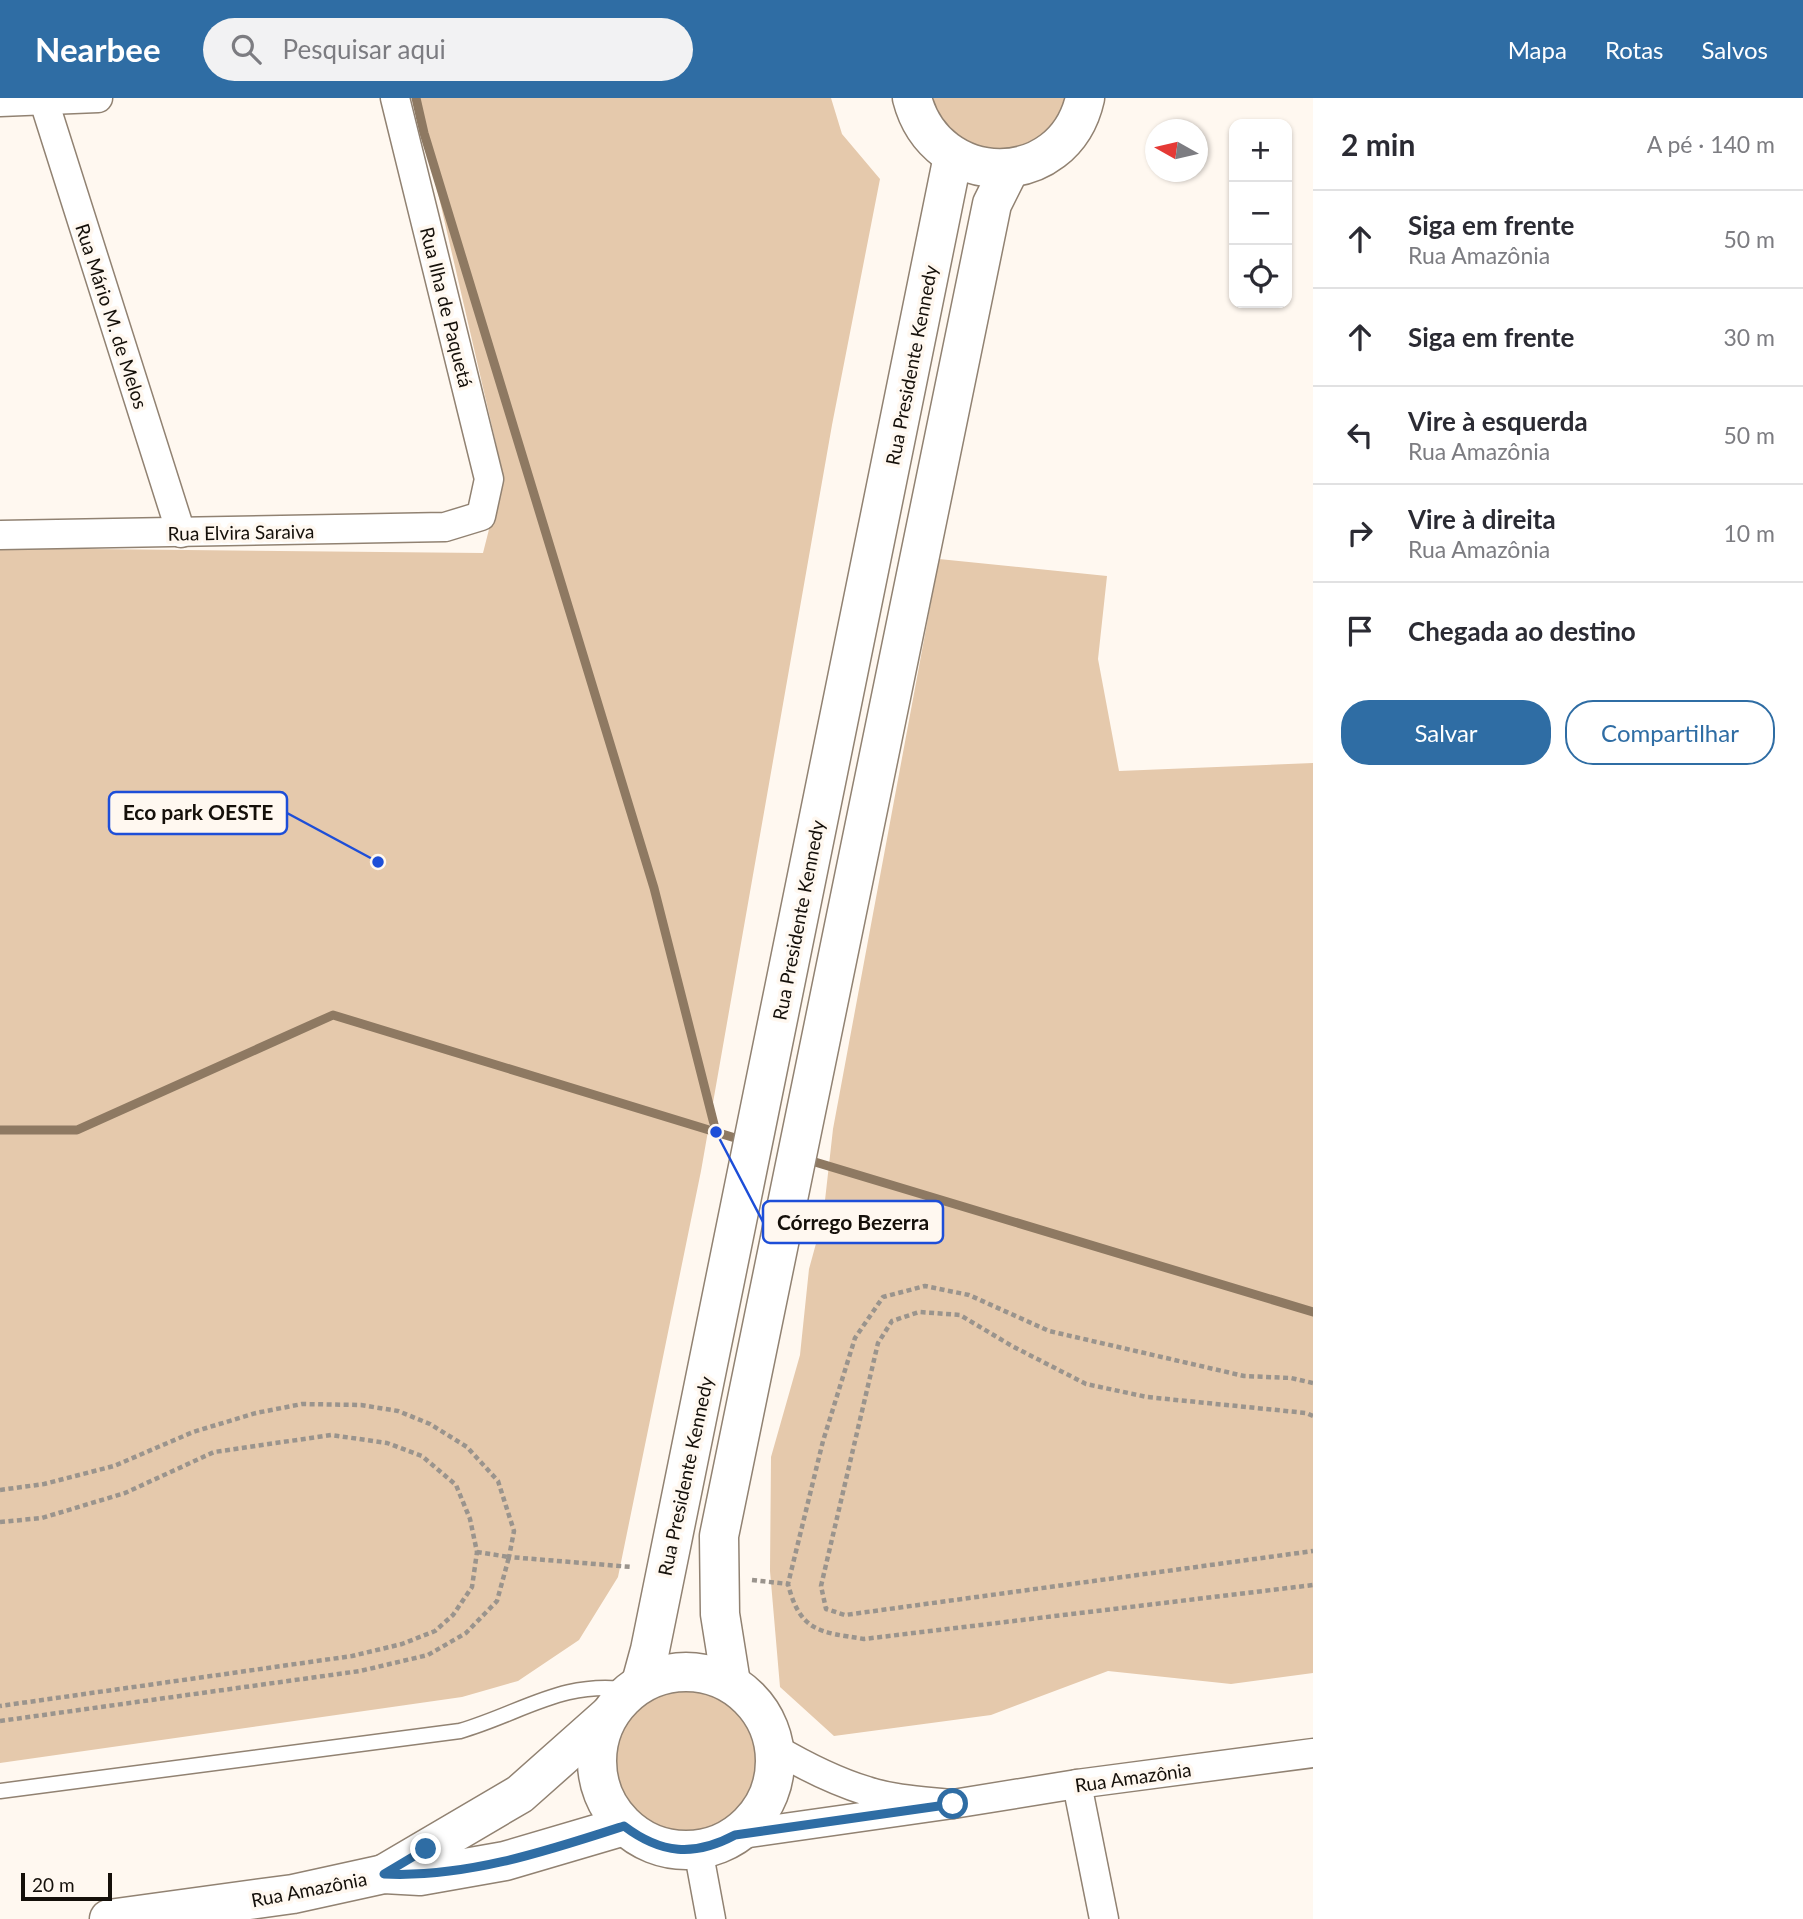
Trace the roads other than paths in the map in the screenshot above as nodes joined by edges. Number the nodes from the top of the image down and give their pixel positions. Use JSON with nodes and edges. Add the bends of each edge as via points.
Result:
{"nodes":[{"id":1,"x":98,"y":98,"type":"edge"},
{"id":2,"x":395,"y":98,"type":"edge"},
{"id":3,"x":912,"y":98,"type":"edge"},
{"id":4,"x":1085,"y":98,"type":"edge"},
{"id":5,"x":43,"y":99,"type":"edge"},
{"id":6,"x":0,"y":103,"type":"edge"},
{"id":7,"x":953,"y":156,"type":"junction"},
{"id":8,"x":1010,"y":168,"type":"junction"},
{"id":9,"x":481,"y":516,"type":"joint"},
{"id":10,"x":181,"y":533,"type":"junction"},
{"id":11,"x":0,"y":536,"type":"edge"},
{"id":12,"x":731,"y":1684,"type":"junction"},
{"id":13,"x":627,"y":1696,"type":"junction"},
{"id":14,"x":774,"y":1748,"type":"junction"},
{"id":15,"x":1313,"y":1753,"type":"edge"},
{"id":16,"x":1077,"y":1784,"type":"junction"},
{"id":17,"x":0,"y":1791,"type":"edge"},
{"id":18,"x":953,"y":1804,"type":"junction"},
{"id":19,"x":624,"y":1826,"type":"junction"},
{"id":20,"x":735,"y":1835,"type":"junction"},
{"id":21,"x":698,"y":1849,"type":"junction"},
{"id":22,"x":384,"y":1874,"type":"junction"},
{"id":23,"x":295,"y":1907,"type":"edge"},
{"id":24,"x":109,"y":1919,"type":"edge"},
{"id":25,"x":711,"y":1919,"type":"edge"},
{"id":26,"x":1104,"y":1919,"type":"edge"}],
"edges":[{"from":1,"to":5,"type":"street"},
{"from":2,"to":9,"type":"street","name":"Rua Ilha de Paquetá","via":[[489,480]]},
{"from":3,"to":7,"type":"main road","via":[[924,129]]},
{"from":4,"to":8,"type":"main road","via":[[1063,141],[1048,154]]},
{"from":5,"to":6,"type":"street"},
{"from":5,"to":10,"type":"street","name":"Rua Mário M. de Melos"},
{"from":7,"to":8,"type":"main road","via":[[990,169]]},
{"from":7,"to":13,"type":"main road","name":"Rua Presidente Kennedy","via":[[650,1650]]},
{"from":8,"to":12,"type":"main road","via":[[992,204],[719,1536],[719,1614]]},
{"from":9,"to":10,"type":"street","name":"Rua Elvira Saraiva","via":[[445,527]]},
{"from":10,"to":11,"type":"street","name":"Rua Elvira Saraiva"},
{"from":12,"to":13,"type":"main road","via":[[705,1674],[677,1672],[658,1676]]},
{"from":12,"to":14,"type":"main road","via":[[760,1711]]},
{"from":13,"to":17,"type":"lane","via":[[608,1686],[583,1688],[549,1696],[493,1722],[460,1731]]},
{"from":13,"to":19,"type":"main road","via":[[601,1733],[597,1754],[602,1793]]},
{"from":13,"to":22,"type":"main road","name":"Rua Amazônia","via":[[520,1794]]},
{"from":14,"to":18,"type":"street","name":"Rua Amazônia","via":[[808,1768],[867,1791]]},
{"from":14,"to":20,"type":"main road","via":[[770,1788],[756,1814]]},
{"from":15,"to":16,"type":"street","name":"Rua Amazônia"},
{"from":16,"to":18,"type":"street","name":"Rua Amazônia"},
{"from":16,"to":26,"type":"street"},
{"from":18,"to":20,"type":"street","name":"Rua Amazônia"},
{"from":19,"to":21,"type":"main road","via":[[658,1846]]},
{"from":19,"to":22,"type":"main road","name":"Rua Amazônia","via":[[505,1861],[420,1876]]},
{"from":20,"to":21,"type":"main road"},
{"from":21,"to":25,"type":"street"},
{"from":22,"to":23,"type":"main road","name":"Rua Amazônia"},
{"from":23,"to":24,"type":"main road","name":"Rua Amazônia"}]}
